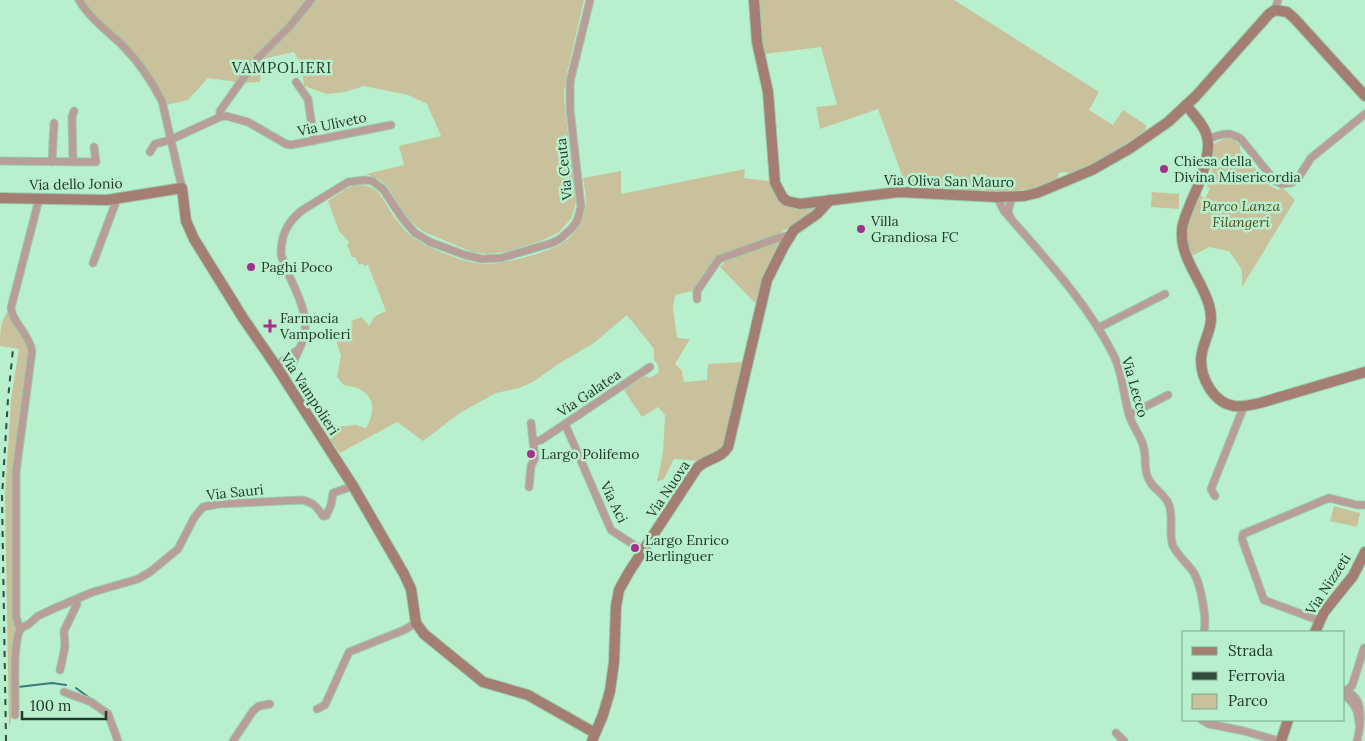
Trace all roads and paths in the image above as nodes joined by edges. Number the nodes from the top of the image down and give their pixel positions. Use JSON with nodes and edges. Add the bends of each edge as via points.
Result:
{"nodes":[{"id":1,"x":79,"y":0,"type":"edge"},
{"id":2,"x":311,"y":0,"type":"edge"},
{"id":3,"x":590,"y":0,"type":"edge"},
{"id":4,"x":754,"y":0,"type":"edge"},
{"id":5,"x":1277,"y":5,"type":"edge"},
{"id":6,"x":296,"y":82,"type":"dead end"},
{"id":7,"x":1365,"y":96,"type":"edge"},
{"id":8,"x":1186,"y":105,"type":"junction"},
{"id":9,"x":74,"y":111,"type":"dead end"},
{"id":10,"x":1365,"y":114,"type":"edge"},
{"id":11,"x":220,"y":116,"type":"junction"},
{"id":12,"x":54,"y":123,"type":"dead end"},
{"id":13,"x":391,"y":125,"type":"dead end"},
{"id":14,"x":1208,"y":139,"type":"junction"},
{"id":15,"x":170,"y":140,"type":"junction"},
{"id":16,"x":314,"y":141,"type":"junction"},
{"id":17,"x":94,"y":147,"type":"dead end"},
{"id":18,"x":150,"y":152,"type":"dead end"},
{"id":19,"x":0,"y":161,"type":"edge"},
{"id":20,"x":52,"y":162,"type":"junction"},
{"id":21,"x":73,"y":162,"type":"junction"},
{"id":22,"x":182,"y":188,"type":"junction"},
{"id":23,"x":997,"y":197,"type":"junction"},
{"id":24,"x":1012,"y":197,"type":"junction"},
{"id":25,"x":0,"y":198,"type":"edge"},
{"id":26,"x":39,"y":199,"type":"junction"},
{"id":27,"x":117,"y":199,"type":"junction"},
{"id":28,"x":830,"y":200,"type":"junction"},
{"id":29,"x":1010,"y":218,"type":"junction"},
{"id":30,"x":790,"y":235,"type":"junction"},
{"id":31,"x":93,"y":263,"type":"dead end"},
{"id":32,"x":1165,"y":294,"type":"dead end"},
{"id":33,"x":697,"y":299,"type":"dead end"},
{"id":34,"x":1098,"y":328,"type":"junction"},
{"id":35,"x":298,"y":349,"type":"junction"},
{"id":36,"x":276,"y":366,"type":"junction"},
{"id":37,"x":650,"y":367,"type":"dead end"},
{"id":38,"x":1365,"y":372,"type":"edge"},
{"id":39,"x":284,"y":380,"type":"junction"},
{"id":40,"x":1168,"y":395,"type":"dead end"},
{"id":41,"x":1249,"y":405,"type":"junction"},
{"id":42,"x":1129,"y":415,"type":"junction"},
{"id":43,"x":531,"y":423,"type":"dead end"},
{"id":44,"x":565,"y":424,"type":"junction"},
{"id":45,"x":533,"y":442,"type":"junction"},
{"id":46,"x":353,"y":486,"type":"junction"},
{"id":47,"x":529,"y":487,"type":"dead end"},
{"id":48,"x":1215,"y":496,"type":"dead end"},
{"id":49,"x":1361,"y":505,"type":"edge"},
{"id":50,"x":1365,"y":510,"type":"edge"},
{"id":51,"x":643,"y":551,"type":"junction"},
{"id":52,"x":1365,"y":552,"type":"edge"},
{"id":53,"x":74,"y":600,"type":"junction"},
{"id":54,"x":1320,"y":619,"type":"junction"},
{"id":55,"x":416,"y":623,"type":"junction"},
{"id":56,"x":20,"y":629,"type":"junction"},
{"id":57,"x":1204,"y":631,"type":"edge"},
{"id":58,"x":1315,"y":631,"type":"edge"},
{"id":59,"x":1364,"y":648,"type":"edge"},
{"id":60,"x":60,"y":670,"type":"dead end"},
{"id":61,"x":64,"y":692,"type":"dead end"},
{"id":62,"x":1347,"y":693,"type":"edge"},
{"id":63,"x":270,"y":704,"type":"dead end"},
{"id":64,"x":317,"y":709,"type":"dead end"},
{"id":65,"x":15,"y":715,"type":"dead end"},
{"id":66,"x":1204,"y":721,"type":"edge"},
{"id":67,"x":1288,"y":721,"type":"edge"},
{"id":68,"x":1116,"y":733,"type":"dead end"},
{"id":69,"x":594,"y":737,"type":"edge"},
{"id":70,"x":118,"y":741,"type":"edge"},
{"id":71,"x":233,"y":741,"type":"edge"},
{"id":72,"x":1124,"y":741,"type":"edge"},
{"id":73,"x":1280,"y":741,"type":"edge"},
{"id":74,"x":1357,"y":741,"type":"edge"}],
"edges":[{"from":1,"to":15,"type":"street","name":"Via Vampolieri","via":[[125,48],[157,91]]},
{"from":2,"to":11,"type":"street","via":[[290,26],[256,58],[220,111]]},
{"from":3,"to":35,"type":"street","name":"Via Ceuta","via":[[570,82],[570,109],[581,198],[579,214],[572,228],[552,243],[510,256],[474,258],[414,233],[376,184],[364,180],[348,182],[294,217],[282,237],[283,261],[304,311],[304,334]]},
{"from":4,"to":28,"type":"street","name":"Via Oliva San Mauro","via":[[757,42],[768,92],[775,183],[780,194],[793,203]]},
{"from":5,"to":7,"type":"street","name":"Via Oliva San Mauro","via":[[1294,18]]},
{"from":5,"to":8,"type":"street","name":"Via Oliva San Mauro"},
{"from":6,"to":16,"type":"street","via":[[308,99]]},
{"from":8,"to":14,"type":"street"},
{"from":8,"to":24,"type":"street","name":"Via Oliva San Mauro","via":[[1153,133],[1092,170],[1037,193]]},
{"from":9,"to":21,"type":"street"},
{"from":10,"to":14,"type":"street","via":[[1311,158],[1291,183],[1275,181],[1234,135],[1227,133]]},
{"from":11,"to":15,"type":"street"},
{"from":11,"to":16,"type":"street","name":"Via Uliveto","via":[[248,122],[286,144]]},
{"from":12,"to":20,"type":"street"},
{"from":13,"to":16,"type":"street","name":"Via Uliveto"},
{"from":14,"to":41,"type":"street","via":[[1204,169],[1182,228],[1182,243],[1211,312],[1211,328],[1202,350],[1204,379],[1223,401],[1234,406]]},
{"from":15,"to":18,"type":"street","via":[[155,144]]},
{"from":15,"to":22,"type":"street","name":"Via Vampolieri"},
{"from":17,"to":21,"type":"street","via":[[96,162]]},
{"from":19,"to":20,"type":"street"},
{"from":20,"to":21,"type":"street"},
{"from":22,"to":27,"type":"street","name":"Via dello Jonio"},
{"from":22,"to":36,"type":"street","name":"Via Vampolieri","via":[[186,221],[194,240]]},
{"from":23,"to":24,"type":"street","name":"Via Oliva San Mauro"},
{"from":23,"to":28,"type":"street","name":"Via Oliva San Mauro","via":[[899,192]]},
{"from":23,"to":29,"type":"street","name":"Via Lecco"},
{"from":24,"to":29,"type":"street","via":[[1008,211]]},
{"from":25,"to":26,"type":"street","name":"Via dello Jonio"},
{"from":26,"to":27,"type":"street","name":"Via dello Jonio"},
{"from":26,"to":56,"type":"street","via":[[11,308],[13,317],[30,341],[32,351],[16,472],[16,617]]},
{"from":27,"to":31,"type":"street"},
{"from":28,"to":30,"type":"street","name":"Via Nuova"},
{"from":29,"to":34,"type":"street","name":"Via Lecco","via":[[1069,287]]},
{"from":30,"to":33,"type":"street","via":[[719,260],[698,291]]},
{"from":30,"to":51,"type":"street","name":"Via Nuova","via":[[767,280],[728,447],[721,455],[697,468]]},
{"from":32,"to":34,"type":"street"},
{"from":34,"to":42,"type":"street","name":"Via Lecco","via":[[1120,373]]},
{"from":35,"to":36,"type":"street"},
{"from":35,"to":39,"type":"street","name":"Via Ceuta"},
{"from":36,"to":39,"type":"street","name":"Via Vampolieri"},
{"from":37,"to":44,"type":"street","name":"Via Galatea"},
{"from":38,"to":41,"type":"street"},
{"from":39,"to":46,"type":"street","name":"Via Vampolieri"},
{"from":40,"to":42,"type":"street"},
{"from":41,"to":48,"type":"street","via":[[1238,422],[1211,489]]},
{"from":42,"to":57,"type":"street","name":"Via Lecco","via":[[1143,443],[1147,476],[1170,507],[1173,545],[1198,582],[1206,620]]},
{"from":43,"to":45,"type":"street"},
{"from":44,"to":45,"type":"street","name":"Via Galatea"},
{"from":44,"to":51,"type":"street","name":"Via Aci","via":[[612,530]]},
{"from":45,"to":47,"type":"street","via":[[535,458]]},
{"from":46,"to":53,"type":"street","name":"Via Sauri","via":[[333,493],[326,516],[313,503],[302,500],[203,507],[178,549],[150,572]]},
{"from":46,"to":55,"type":"street","name":"Via Vampolieri","via":[[408,583]]},
{"from":49,"to":50,"type":"street"},
{"from":49,"to":54,"type":"street","via":[[1329,498],[1243,534],[1264,600]]},
{"from":51,"to":69,"type":"street","name":"Via Nuova","via":[[617,595],[612,679]]},
{"from":52,"to":54,"type":"street","name":"Via Nizzeti","via":[[1354,576]]},
{"from":53,"to":56,"type":"street","name":"Via Sauri","via":[[38,616]]},
{"from":53,"to":60,"type":"street","via":[[76,608],[64,631],[65,647]]},
{"from":54,"to":58,"type":"street","name":"Via Nizzeti"},
{"from":55,"to":64,"type":"street","via":[[349,652],[325,705]]},
{"from":55,"to":69,"type":"street","via":[[424,634],[483,682],[528,695]]},
{"from":56,"to":65,"type":"street","via":[[16,637]]},
{"from":59,"to":62,"type":"street"},
{"from":61,"to":70,"type":"street","via":[[91,702],[108,714]]},
{"from":62,"to":74,"type":"street","via":[[1357,710]]},
{"from":63,"to":71,"type":"street","via":[[253,711]]},
{"from":66,"to":73,"type":"street"},
{"from":67,"to":73,"type":"street"},
{"from":68,"to":72,"type":"street"}]}
